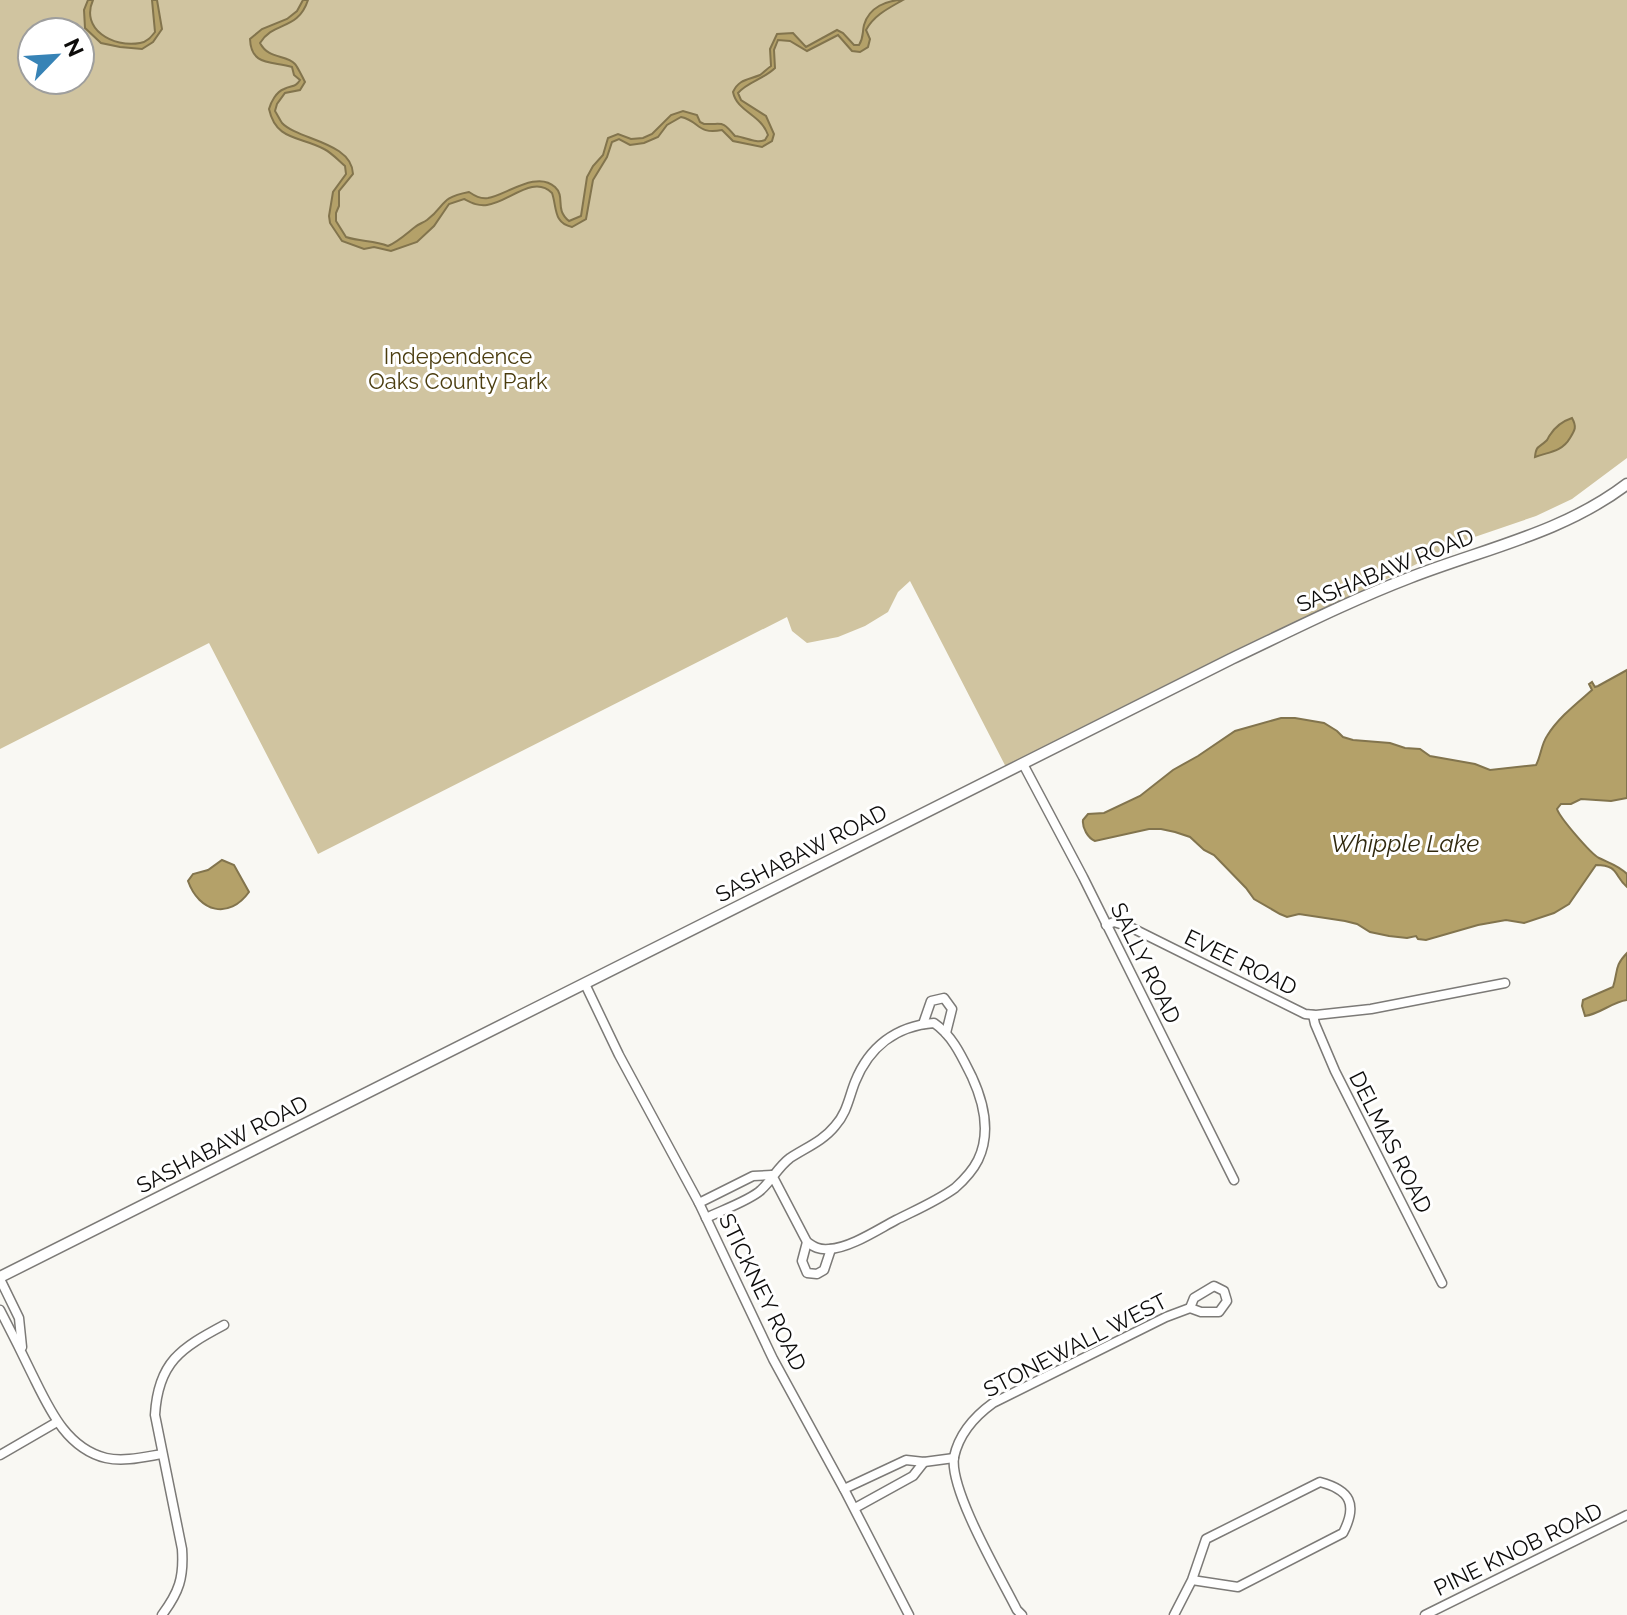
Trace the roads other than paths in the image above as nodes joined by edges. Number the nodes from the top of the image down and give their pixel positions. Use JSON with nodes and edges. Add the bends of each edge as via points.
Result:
{"nodes":[{"id":1,"x":1627,"y":484,"type":"edge"},
{"id":2,"x":1023,"y":764,"type":"junction"},
{"id":3,"x":1106,"y":925,"type":"junction"},
{"id":4,"x":1505,"y":983,"type":"dead end"},
{"id":5,"x":585,"y":984,"type":"junction"},
{"id":6,"x":1313,"y":1015,"type":"junction"},
{"id":7,"x":923,"y":1024,"type":"junction"},
{"id":8,"x":946,"y":1033,"type":"junction"},
{"id":9,"x":772,"y":1175,"type":"junction"},
{"id":10,"x":1234,"y":1180,"type":"dead end"},
{"id":11,"x":699,"y":1203,"type":"junction"},
{"id":12,"x":706,"y":1218,"type":"junction"},
{"id":13,"x":807,"y":1242,"type":"junction"},
{"id":14,"x":831,"y":1249,"type":"junction"},
{"id":15,"x":0,"y":1278,"type":"edge"},
{"id":16,"x":1442,"y":1283,"type":"dead end"},
{"id":17,"x":1190,"y":1308,"type":"dead end"},
{"id":18,"x":0,"y":1310,"type":"edge"},
{"id":19,"x":224,"y":1325,"type":"dead end"},
{"id":20,"x":23,"y":1355,"type":"junction"},
{"id":21,"x":57,"y":1422,"type":"junction"},
{"id":22,"x":162,"y":1454,"type":"junction"},
{"id":23,"x":0,"y":1455,"type":"edge"},
{"id":24,"x":954,"y":1458,"type":"junction"},
{"id":25,"x":924,"y":1462,"type":"junction"},
{"id":26,"x":877,"y":1474,"type":"junction"},
{"id":27,"x":844,"y":1489,"type":"junction"},
{"id":28,"x":886,"y":1490,"type":"junction"},
{"id":29,"x":855,"y":1508,"type":"junction"},
{"id":30,"x":1627,"y":1515,"type":"edge"},
{"id":31,"x":1192,"y":1580,"type":"junction"},
{"id":32,"x":162,"y":1615,"type":"edge"},
{"id":33,"x":909,"y":1615,"type":"edge"},
{"id":34,"x":1022,"y":1615,"type":"edge"},
{"id":35,"x":1174,"y":1615,"type":"edge"},
{"id":36,"x":1425,"y":1615,"type":"edge"}],
"edges":[{"from":1,"to":2,"type":"main road","name":"SASHABAW ROAD","via":[[1568,520],[1371,594]]},
{"from":2,"to":3,"type":"street","name":"SALLY ROAD"},
{"from":2,"to":5,"type":"main road","name":"SASHABAW ROAD"},
{"from":3,"to":6,"type":"street","name":"EVEE ROAD","via":[[1130,927]]},
{"from":3,"to":10,"type":"street","name":"SALLY ROAD"},
{"from":4,"to":6,"type":"street","name":"EVEE ROAD"},
{"from":5,"to":11,"type":"street","name":"STICKNEY ROAD"},
{"from":5,"to":15,"type":"main road","name":"SASHABAW ROAD"},
{"from":6,"to":16,"type":"street","name":"DELMAS ROAD","via":[[1335,1071]]},
{"from":7,"to":8,"type":"street","via":[[934,1023]]},
{"from":7,"to":8,"type":"street","via":[[931,1001],[944,998],[952,1009]]},
{"from":7,"to":9,"type":"street","via":[[900,1031],[875,1048],[834,1129]]},
{"from":8,"to":14,"type":"street","via":[[984,1107],[978,1159],[967,1177],[928,1204]]},
{"from":9,"to":11,"type":"street","via":[[753,1176]]},
{"from":9,"to":12,"type":"street","via":[[760,1191]]},
{"from":9,"to":13,"type":"street"},
{"from":11,"to":12,"type":"street","name":"STICKNEY ROAD"},
{"from":12,"to":27,"type":"street","name":"STICKNEY ROAD","via":[[773,1359]]},
{"from":13,"to":14,"type":"street","via":[[816,1249]]},
{"from":13,"to":14,"type":"street","via":[[802,1261],[807,1273],[824,1270]]},
{"from":15,"to":20,"type":"street","via":[[18,1315]]},
{"from":17,"to":24,"type":"street","name":"STONEWALL WEST","via":[[993,1403],[975,1417]]},
{"from":18,"to":20,"type":"street"},
{"from":19,"to":22,"type":"street","via":[[189,1345],[162,1377],[155,1415]]},
{"from":20,"to":21,"type":"street"},
{"from":21,"to":22,"type":"street","via":[[90,1452],[107,1458]]},
{"from":21,"to":23,"type":"street"},
{"from":22,"to":32,"type":"street","via":[[183,1567],[176,1596]]},
{"from":24,"to":25,"type":"street"},
{"from":24,"to":34,"type":"street","via":[[971,1521]]},
{"from":25,"to":26,"type":"street","via":[[906,1460]]},
{"from":25,"to":28,"type":"street","via":[[913,1476]]},
{"from":26,"to":27,"type":"street"},
{"from":26,"to":28,"type":"street"},
{"from":27,"to":29,"type":"street","name":"STICKNEY ROAD"},
{"from":28,"to":29,"type":"street"},
{"from":29,"to":33,"type":"street","name":"STICKNEY ROAD"},
{"from":30,"to":36,"type":"street","name":"PINE KNOB ROAD"},
{"from":31,"to":31,"type":"street","via":[[1206,1539],[1320,1482],[1338,1487],[1349,1501],[1350,1519],[1343,1533],[1238,1587]]},
{"from":31,"to":35,"type":"street"}]}
